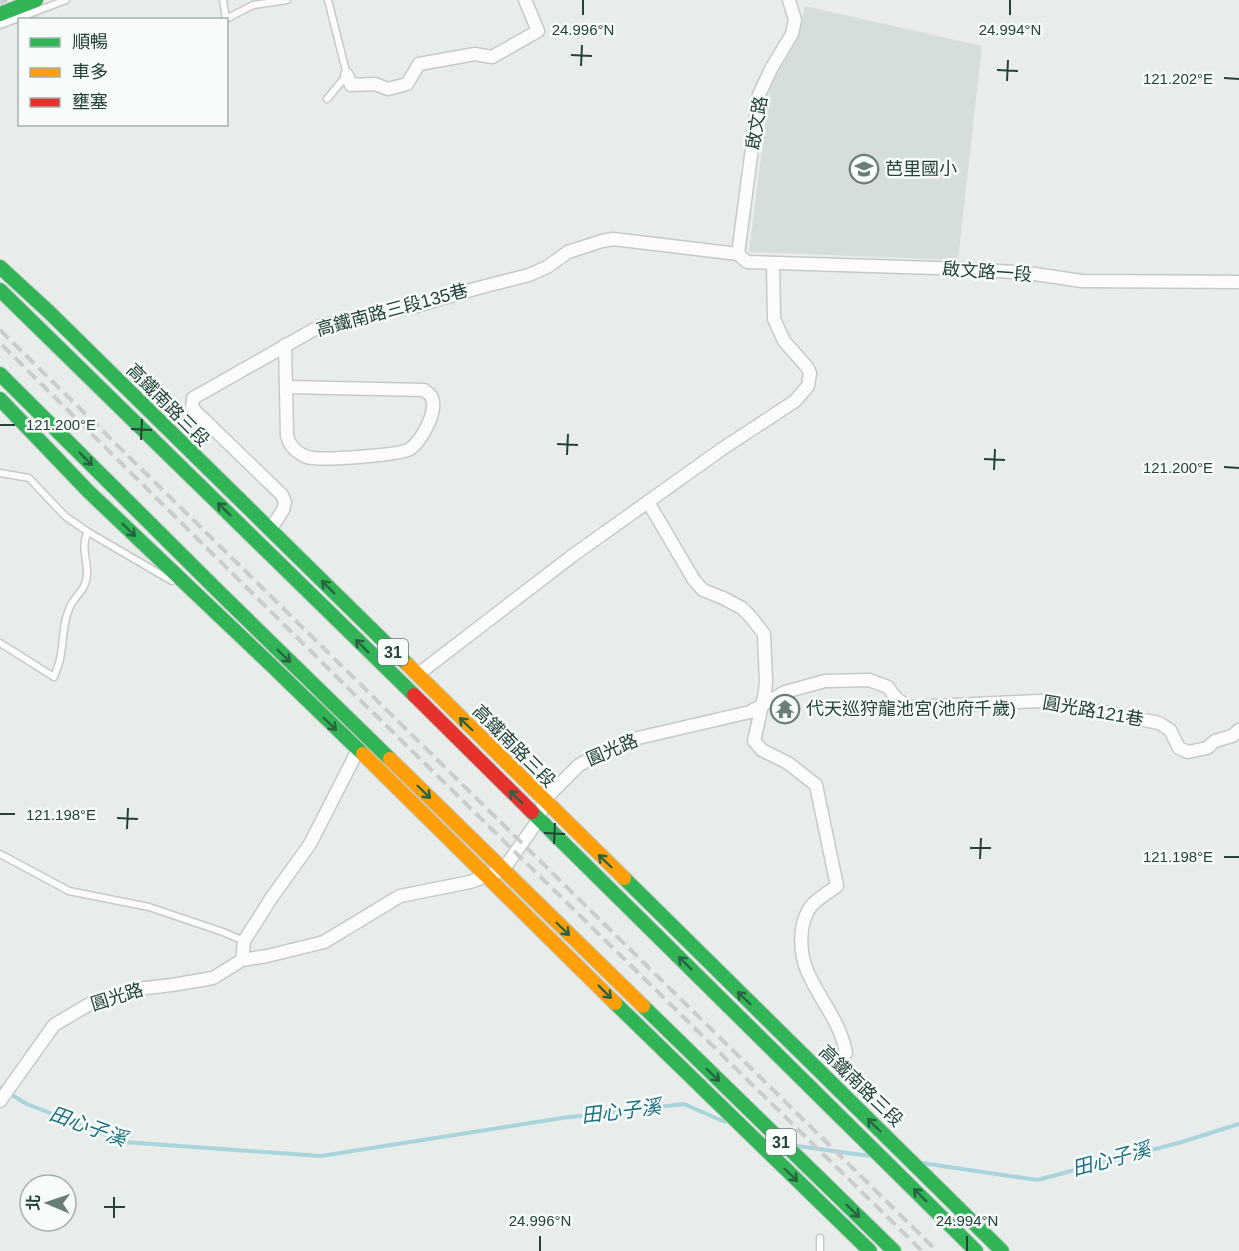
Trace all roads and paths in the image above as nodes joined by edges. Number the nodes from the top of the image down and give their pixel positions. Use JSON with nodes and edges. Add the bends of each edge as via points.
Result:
{"nodes":[{"id":1,"x":36,"y":0,"type":"edge"},
{"id":2,"x":66,"y":0,"type":"edge"},
{"id":3,"x":223,"y":0,"type":"edge"},
{"id":4,"x":287,"y":0,"type":"edge"},
{"id":5,"x":328,"y":0,"type":"edge"},
{"id":6,"x":525,"y":0,"type":"edge"},
{"id":7,"x":789,"y":0,"type":"edge"},
{"id":8,"x":0,"y":14,"type":"edge"},
{"id":9,"x":18,"y":18,"type":"edge"},
{"id":10,"x":18,"y":18,"type":"edge"},
{"id":11,"x":0,"y":25,"type":"edge"},
{"id":12,"x":347,"y":75,"type":"junction"},
{"id":13,"x":327,"y":99,"type":"dead end"},
{"id":14,"x":738,"y":254,"type":"junction"},
{"id":15,"x":773,"y":263,"type":"junction"},
{"id":16,"x":0,"y":267,"type":"edge"},
{"id":17,"x":1239,"y":282,"type":"edge"},
{"id":18,"x":0,"y":290,"type":"edge"},
{"id":19,"x":285,"y":345,"type":"junction"},
{"id":20,"x":0,"y":374,"type":"edge"},
{"id":21,"x":287,"y":387,"type":"junction"},
{"id":22,"x":0,"y":399,"type":"edge"},
{"id":23,"x":0,"y":473,"type":"edge"},
{"id":24,"x":648,"y":502,"type":"junction"},
{"id":25,"x":270,"y":530,"type":"junction"},
{"id":26,"x":88,"y":532,"type":"junction"},
{"id":27,"x":191,"y":589,"type":"junction"},
{"id":28,"x":305,"y":589,"type":"junction"},
{"id":29,"x":219,"y":592,"type":"junction"},
{"id":30,"x":0,"y":643,"type":"edge"},
{"id":31,"x":270,"y":664,"type":"junction"},
{"id":32,"x":417,"y":675,"type":"junction"},
{"id":33,"x":762,"y":704,"type":"junction"},
{"id":34,"x":1239,"y":730,"type":"edge"},
{"id":35,"x":358,"y":750,"type":"junction"},
{"id":36,"x":544,"y":800,"type":"junction"},
{"id":37,"x":539,"y":819,"type":"junction"},
{"id":38,"x":0,"y":854,"type":"edge"},
{"id":39,"x":503,"y":870,"type":"junction"},
{"id":40,"x":487,"y":876,"type":"junction"},
{"id":41,"x":244,"y":941,"type":"junction"},
{"id":42,"x":242,"y":960,"type":"junction"},
{"id":43,"x":846,"y":1053,"type":"dead end"},
{"id":44,"x":0,"y":1101,"type":"edge"},
{"id":45,"x":820,"y":1238,"type":"dead end"},
{"id":46,"x":819,"y":1251,"type":"edge"},
{"id":47,"x":870,"y":1251,"type":"edge"},
{"id":48,"x":893,"y":1251,"type":"edge"},
{"id":49,"x":976,"y":1251,"type":"edge"},
{"id":50,"x":1002,"y":1251,"type":"edge"}],
"edges":[{"from":1,"to":8,"type":"main road"},
{"from":2,"to":10,"type":"lane"},
{"from":3,"to":4,"type":"lane","via":[[226,18],[253,5]]},
{"from":5,"to":12,"type":"lane"},
{"from":6,"to":12,"type":"street","via":[[538,31],[492,57],[475,54],[419,64],[407,84],[388,89],[375,84],[351,85]]},
{"from":7,"to":14,"type":"street","name":"啟文路","via":[[795,20],[792,34],[759,95]]},
{"from":9,"to":11,"type":"lane"},
{"from":12,"to":13,"type":"lane"},
{"from":14,"to":15,"type":"street","name":"啟文路一段","via":[[747,262]]},
{"from":14,"to":19,"type":"street","name":"高鐵南路三段135巷","via":[[613,239],[602,241],[568,252],[529,275],[413,307],[320,326]]},
{"from":15,"to":17,"type":"street","name":"啟文路一段","via":[[1028,273],[1082,281]]},
{"from":15,"to":24,"type":"street","via":[[774,319],[784,341],[807,366],[808,386],[795,401]]},
{"from":16,"to":25,"type":"main road","name":"高鐵南路三段","number":"31"},
{"from":28,"to":18,"type":"main road","name":"高鐵南路三段","number":"31","one_way":true},
{"from":19,"to":21,"type":"street"},
{"from":19,"to":25,"type":"street","name":"高鐵南路三段135巷","via":[[193,398],[192,408],[282,495],[283,510]]},
{"from":20,"to":29,"type":"main road","number":"31","one_way":true},
{"from":21,"to":21,"type":"street","via":[[288,444],[301,455],[314,458],[390,455],[410,450],[430,422],[434,408],[431,396],[424,390]]},
{"from":22,"to":27,"type":"main road","number":"31","one_way":true,"via":[[88,491]]},
{"from":23,"to":26,"type":"lane","via":[[29,478],[65,516]]},
{"from":24,"to":32,"type":"street"},
{"from":24,"to":33,"type":"street","via":[[694,580],[703,590],[742,608],[764,634],[766,681]]},
{"from":25,"to":28,"type":"main road"},
{"from":32,"to":25,"type":"main road","name":"高鐵南路三段","number":"31","one_way":true},
{"from":26,"to":27,"type":"lane"},
{"from":26,"to":30,"type":"lane","via":[[84,550],[87,574],[67,615],[54,677]]},
{"from":27,"to":31,"type":"main road","number":"31"},
{"from":37,"to":28,"type":"main road","name":"高鐵南路三段","number":"31","one_way":true},
{"from":29,"to":31,"type":"main road"},
{"from":29,"to":39,"type":"main road","number":"31","one_way":true},
{"from":31,"to":35,"type":"main road","number":"31","one_way":true},
{"from":36,"to":32,"type":"main road","name":"高鐵南路三段","number":"31","one_way":true},
{"from":33,"to":34,"type":"street","name":"圓光路121巷","via":[[785,692],[825,681],[869,680],[888,687],[902,704],[911,707],[1040,701],[1159,723],[1170,730],[1179,748],[1188,752],[1207,748]]},
{"from":33,"to":36,"type":"street","name":"圓光路","via":[[750,712],[615,746],[579,765]]},
{"from":33,"to":43,"type":"street","via":[[754,741],[816,785],[837,886],[813,904],[801,937],[807,972],[837,1026]]},
{"from":35,"to":40,"type":"main road","number":"31"},
{"from":35,"to":41,"type":"street","via":[[310,844]]},
{"from":36,"to":37,"type":"street"},
{"from":50,"to":36,"type":"main road","name":"高鐵南路三段","number":"31","one_way":true},
{"from":37,"to":39,"type":"street"},
{"from":49,"to":37,"type":"main road","name":"高鐵南路三段","number":"31","one_way":true},
{"from":38,"to":41,"type":"lane","via":[[69,891],[149,907]]},
{"from":39,"to":40,"type":"street","name":"圓光路"},
{"from":39,"to":48,"type":"main road","number":"31","one_way":true},
{"from":40,"to":42,"type":"street","name":"圓光路","via":[[400,896],[324,942]]},
{"from":40,"to":47,"type":"main road","number":"31","one_way":true},
{"from":41,"to":42,"type":"street"},
{"from":42,"to":44,"type":"street","name":"圓光路","via":[[213,978],[137,989],[93,1002],[54,1025]]},
{"from":45,"to":46,"type":"lane"}]}
